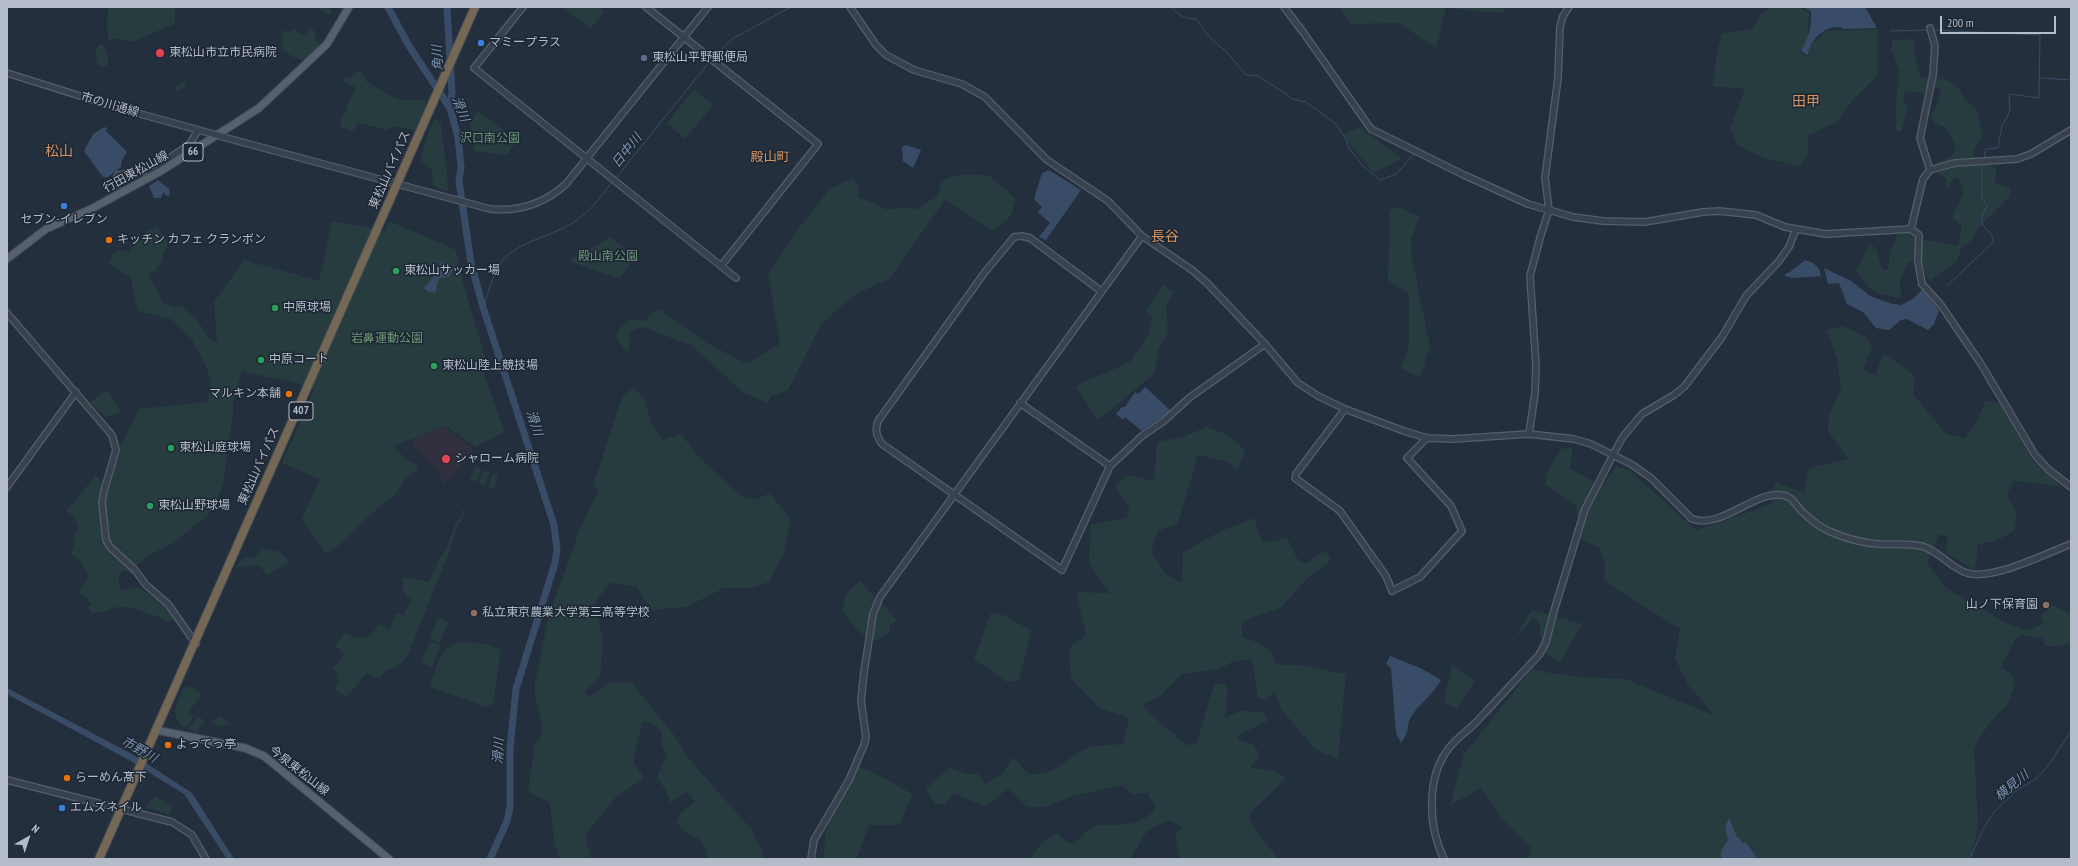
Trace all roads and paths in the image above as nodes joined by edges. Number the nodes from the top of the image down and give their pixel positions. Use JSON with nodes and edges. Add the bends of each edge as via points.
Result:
{"nodes":[{"id":1,"x":349,"y":7,"type":"edge"},
{"id":2,"x":475,"y":7,"type":"edge"},
{"id":3,"x":479,"y":7,"type":"edge"},
{"id":4,"x":522,"y":7,"type":"edge"},
{"id":5,"x":646,"y":7,"type":"edge"},
{"id":6,"x":708,"y":7,"type":"edge"},
{"id":7,"x":850,"y":7,"type":"edge"},
{"id":8,"x":1284,"y":7,"type":"edge"},
{"id":9,"x":1569,"y":7,"type":"edge"},
{"id":10,"x":1930,"y":28,"type":"dead end"},
{"id":11,"x":684,"y":37,"type":"junction"},
{"id":12,"x":457,"y":53,"type":"junction"},
{"id":13,"x":7,"y":73,"type":"edge"},
{"id":14,"x":198,"y":130,"type":"junction"},
{"id":15,"x":2071,"y":130,"type":"edge"},
{"id":16,"x":587,"y":158,"type":"junction"},
{"id":17,"x":1930,"y":170,"type":"junction"},
{"id":18,"x":399,"y":184,"type":"junction"},
{"id":19,"x":119,"y":194,"type":"junction"},
{"id":20,"x":1549,"y":210,"type":"junction"},
{"id":21,"x":1796,"y":229,"type":"junction"},
{"id":22,"x":1911,"y":229,"type":"junction"},
{"id":23,"x":1142,"y":236,"type":"junction"},
{"id":24,"x":7,"y":259,"type":"edge"},
{"id":25,"x":721,"y":266,"type":"junction"},
{"id":26,"x":736,"y":278,"type":"dead end"},
{"id":27,"x":1101,"y":291,"type":"junction"},
{"id":28,"x":7,"y":313,"type":"edge"},
{"id":29,"x":1265,"y":344,"type":"junction"},
{"id":30,"x":76,"y":392,"type":"junction"},
{"id":31,"x":1020,"y":403,"type":"junction"},
{"id":32,"x":1345,"y":409,"type":"junction"},
{"id":33,"x":1529,"y":434,"type":"junction"},
{"id":34,"x":1427,"y":438,"type":"junction"},
{"id":35,"x":1612,"y":454,"type":"junction"},
{"id":36,"x":1110,"y":466,"type":"junction"},
{"id":37,"x":7,"y":487,"type":"edge"},
{"id":38,"x":2071,"y":487,"type":"edge"},
{"id":39,"x":954,"y":496,"type":"junction"},
{"id":40,"x":2071,"y":544,"type":"edge"},
{"id":41,"x":196,"y":644,"type":"junction"},
{"id":42,"x":157,"y":731,"type":"junction"},
{"id":43,"x":7,"y":780,"type":"edge"},
{"id":44,"x":123,"y":810,"type":"junction"},
{"id":45,"x":99,"y":859,"type":"edge"},
{"id":46,"x":103,"y":859,"type":"edge"},
{"id":47,"x":206,"y":859,"type":"edge"},
{"id":48,"x":389,"y":859,"type":"edge"},
{"id":49,"x":812,"y":859,"type":"edge"},
{"id":50,"x":1444,"y":859,"type":"edge"}],
"edges":[{"from":1,"to":19,"type":"main road","name":"行田東松山線","number":"66","via":[[327,44],[259,108],[161,171]]},
{"from":2,"to":12,"type":"highway","number":"407"},
{"from":3,"to":12,"type":"highway","number":"407"},
{"from":4,"to":16,"type":"street","via":[[474,68]]},
{"from":5,"to":11,"type":"street"},
{"from":6,"to":11,"type":"street"},
{"from":7,"to":23,"type":"street","via":[[886,55],[914,70],[962,84],[985,97],[1047,160],[1108,201]]},
{"from":8,"to":20,"type":"street","via":[[1371,129],[1507,195]]},
{"from":9,"to":20,"type":"street","via":[[1560,28],[1558,78],[1545,178]]},
{"from":10,"to":17,"type":"street","via":[[1935,46],[1933,76],[1920,138]]},
{"from":11,"to":16,"type":"street"},
{"from":11,"to":25,"type":"street","via":[[818,144]]},
{"from":12,"to":18,"type":"highway","name":"東松山バイパス","number":"407"},
{"from":13,"to":14,"type":"street","name":"市の川通線"},
{"from":14,"to":18,"type":"street","name":"市の川通線","bridge":true},
{"from":14,"to":19,"type":"street","via":[[190,144],[156,167],[116,177],[114,182]]},
{"from":15,"to":17,"type":"street","via":[[2031,154],[2017,159],[1955,162]]},
{"from":16,"to":18,"type":"street","via":[[563,187],[540,202],[520,208],[500,210]]},
{"from":16,"to":25,"type":"street"},
{"from":17,"to":22,"type":"street","via":[[1923,179]]},
{"from":18,"to":41,"type":"highway","name":"東松山バイパス","number":"407"},
{"from":19,"to":24,"type":"main road","name":"行田東松山線","number":"66","via":[[46,229]]},
{"from":20,"to":21,"type":"street","via":[[1579,218],[1632,222],[1724,211],[1756,215]]},
{"from":20,"to":33,"type":"street","via":[[1530,276],[1536,366]]},
{"from":21,"to":22,"type":"street","via":[[1826,234]]},
{"from":21,"to":35,"type":"street","via":[[1789,247],[1746,296],[1722,338],[1684,387],[1642,414]]},
{"from":22,"to":38,"type":"street","via":[[1919,235],[1918,262],[1922,284],[1941,305],[1981,364],[2035,455]]},
{"from":23,"to":27,"type":"street"},
{"from":23,"to":29,"type":"street","via":[[1207,283]]},
{"from":25,"to":26,"type":"street"},
{"from":27,"to":31,"type":"street"},
{"from":27,"to":39,"type":"street","via":[[1030,238],[1014,237],[985,272],[882,415],[875,432],[882,444]]},
{"from":28,"to":30,"type":"street"},
{"from":29,"to":32,"type":"street","via":[[1301,385]]},
{"from":29,"to":36,"type":"street","via":[[1189,398]]},
{"from":30,"to":37,"type":"street"},
{"from":30,"to":41,"type":"street","via":[[116,444],[103,495],[106,540],[168,604]]},
{"from":31,"to":36,"type":"street"},
{"from":31,"to":39,"type":"street"},
{"from":32,"to":34,"type":"street"},
{"from":32,"to":34,"type":"street","via":[[1295,478],[1340,511],[1386,576],[1392,591],[1420,577],[1462,531],[1451,506],[1406,458]]},
{"from":33,"to":34,"type":"street","via":[[1453,439]]},
{"from":33,"to":35,"type":"street","via":[[1574,439]]},
{"from":35,"to":40,"type":"street","via":[[1651,478],[1692,519],[1700,522],[1782,494],[1804,514],[1832,532],[1876,544],[1932,549],[1966,573],[1975,575],[1992,573],[2029,562]]},
{"from":35,"to":50,"type":"street","via":[[1585,509],[1546,642],[1539,655],[1449,748],[1436,774],[1433,798],[1435,833]]},
{"from":36,"to":39,"type":"street","via":[[1062,570]]},
{"from":39,"to":49,"type":"street","via":[[880,597],[873,614],[861,701],[866,737],[849,780],[814,840]]},
{"from":41,"to":42,"type":"highway","name":"東松山バイパス","number":"407"},
{"from":42,"to":44,"type":"highway","name":"東松山バイパス","number":"407"},
{"from":42,"to":48,"type":"main road","name":"今泉東松山線","via":[[232,745],[264,756]]},
{"from":43,"to":44,"type":"street"},
{"from":44,"to":45,"type":"highway","number":"407"},
{"from":44,"to":46,"type":"highway","number":"407"},
{"from":44,"to":47,"type":"street","via":[[180,825],[197,841]]}]}
